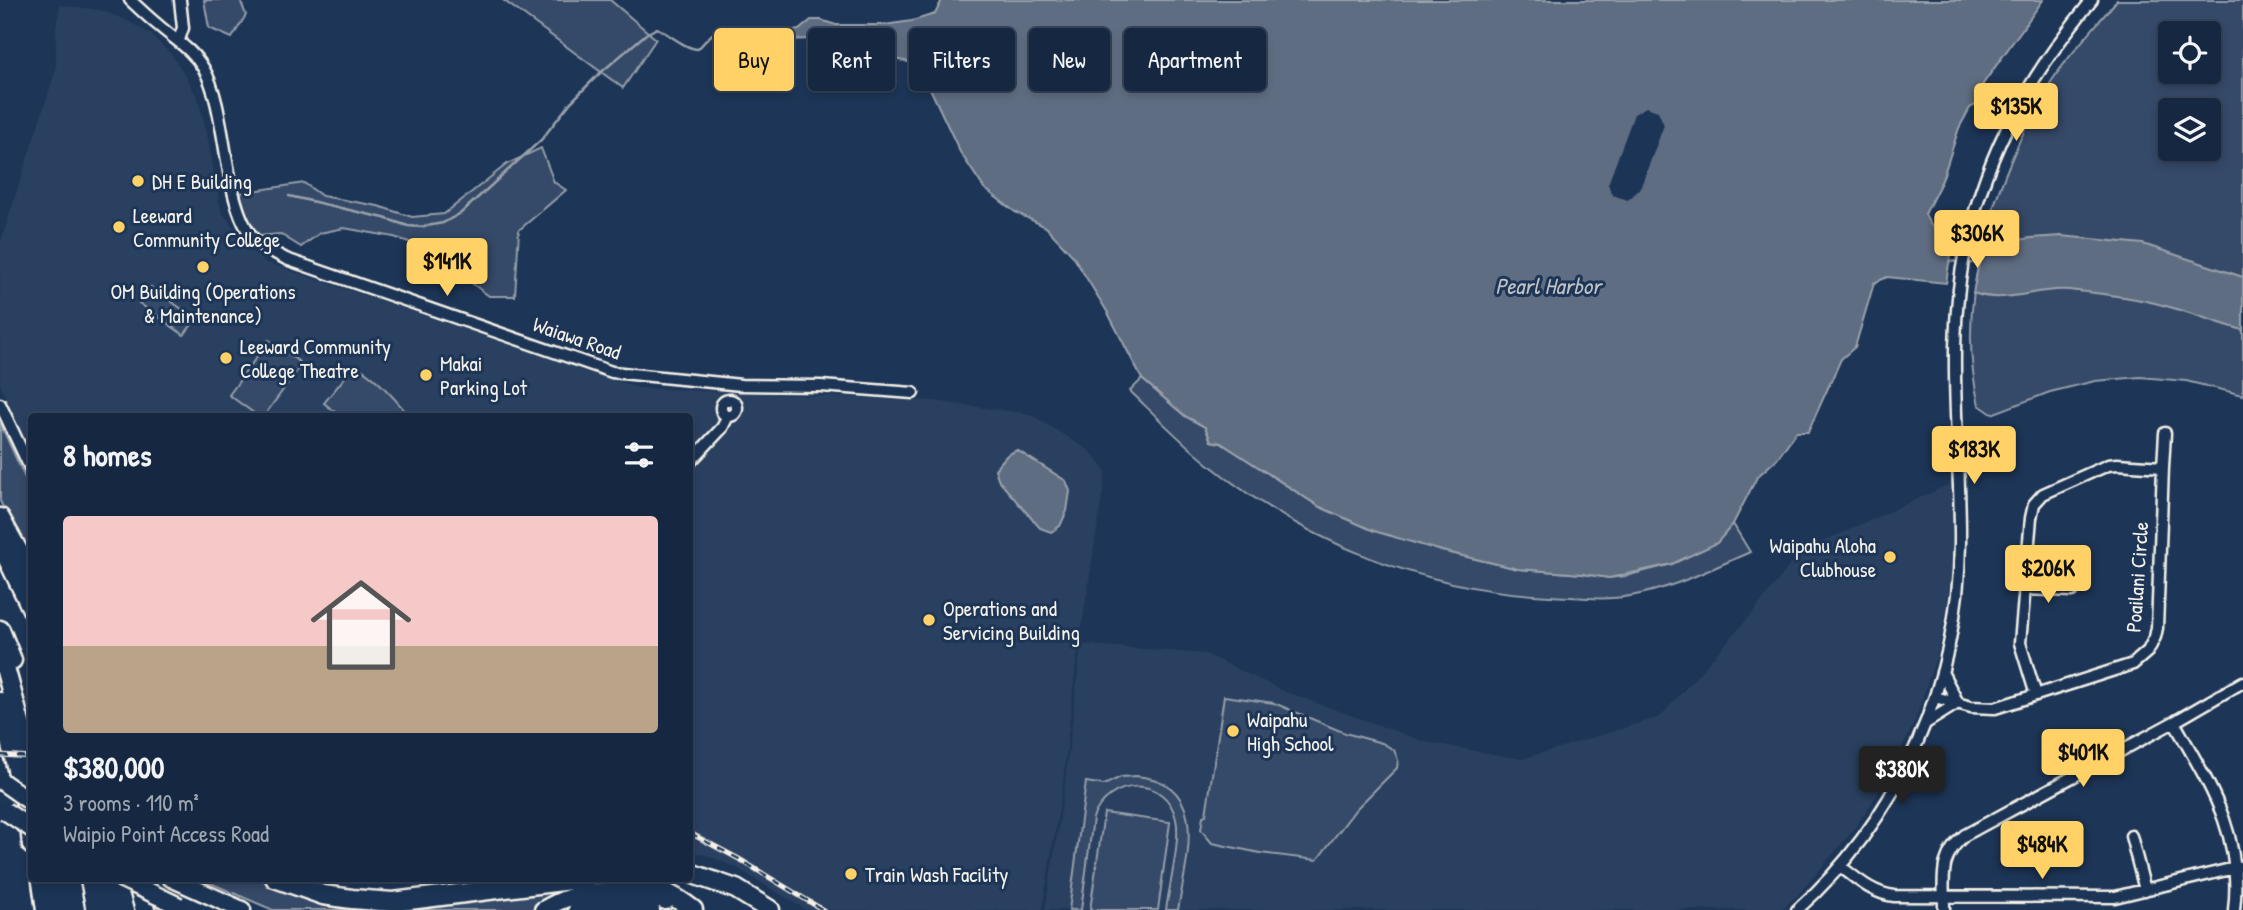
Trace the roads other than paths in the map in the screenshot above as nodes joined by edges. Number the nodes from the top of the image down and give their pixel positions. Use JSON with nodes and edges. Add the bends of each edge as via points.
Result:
{"nodes":[{"id":1,"x":130,"y":0,"type":"edge"},
{"id":2,"x":180,"y":0,"type":"edge"},
{"id":3,"x":2092,"y":0,"type":"edge"},
{"id":4,"x":179,"y":40,"type":"junction"},
{"id":5,"x":913,"y":393,"type":"dead end"},
{"id":6,"x":0,"y":404,"type":"edge"},
{"id":7,"x":728,"y":416,"type":"dead end"},
{"id":8,"x":2165,"y":433,"type":"dead end"},
{"id":9,"x":693,"y":459,"type":"edge"},
{"id":10,"x":28,"y":464,"type":"edge"},
{"id":11,"x":2163,"y":467,"type":"junction"},
{"id":12,"x":0,"y":518,"type":"edge"},
{"id":13,"x":0,"y":543,"type":"edge"},
{"id":14,"x":28,"y":569,"type":"edge"},
{"id":15,"x":2026,"y":589,"type":"junction"},
{"id":16,"x":2072,"y":591,"type":"dead end"},
{"id":17,"x":28,"y":601,"type":"edge"},
{"id":18,"x":0,"y":630,"type":"edge"},
{"id":19,"x":0,"y":649,"type":"edge"},
{"id":20,"x":1942,"y":672,"type":"junction"},
{"id":21,"x":2243,"y":682,"type":"edge"},
{"id":22,"x":2035,"y":695,"type":"junction"},
{"id":23,"x":1935,"y":697,"type":"junction"},
{"id":24,"x":0,"y":702,"type":"edge"},
{"id":25,"x":1958,"y":703,"type":"junction"},
{"id":26,"x":28,"y":705,"type":"edge"},
{"id":27,"x":2174,"y":722,"type":"junction"},
{"id":28,"x":1926,"y":723,"type":"junction"},
{"id":29,"x":28,"y":752,"type":"edge"},
{"id":30,"x":1,"y":780,"type":"edge"},
{"id":31,"x":28,"y":807,"type":"edge"},
{"id":32,"x":2,"y":809,"type":"edge"},
{"id":33,"x":28,"y":814,"type":"edge"},
{"id":34,"x":28,"y":817,"type":"edge"},
{"id":35,"x":2132,"y":836,"type":"dead end"},
{"id":36,"x":1840,"y":866,"type":"junction"},
{"id":37,"x":2240,"y":867,"type":"edge"},
{"id":38,"x":693,"y":874,"type":"edge"},
{"id":39,"x":34,"y":882,"type":"edge"},
{"id":40,"x":42,"y":882,"type":"edge"},
{"id":41,"x":54,"y":882,"type":"edge"},
{"id":42,"x":70,"y":882,"type":"edge"},
{"id":43,"x":128,"y":882,"type":"edge"},
{"id":44,"x":135,"y":882,"type":"edge"},
{"id":45,"x":135,"y":882,"type":"edge"},
{"id":46,"x":180,"y":882,"type":"edge"},
{"id":47,"x":286,"y":882,"type":"edge"},
{"id":48,"x":507,"y":882,"type":"edge"},
{"id":49,"x":557,"y":882,"type":"edge"},
{"id":50,"x":635,"y":882,"type":"edge"},
{"id":51,"x":191,"y":887,"type":"junction"},
{"id":52,"x":2146,"y":890,"type":"junction"},
{"id":53,"x":1944,"y":896,"type":"junction"},
{"id":54,"x":427,"y":899,"type":"junction"},
{"id":55,"x":183,"y":908,"type":"edge"},
{"id":56,"x":37,"y":910,"type":"edge"},
{"id":57,"x":46,"y":910,"type":"edge"},
{"id":58,"x":59,"y":910,"type":"edge"},
{"id":59,"x":75,"y":910,"type":"edge"},
{"id":60,"x":139,"y":910,"type":"edge"},
{"id":61,"x":145,"y":910,"type":"edge"},
{"id":62,"x":242,"y":910,"type":"edge"},
{"id":63,"x":253,"y":910,"type":"edge"},
{"id":64,"x":543,"y":910,"type":"edge"},
{"id":65,"x":577,"y":910,"type":"edge"},
{"id":66,"x":651,"y":910,"type":"edge"},
{"id":67,"x":684,"y":910,"type":"edge"},
{"id":68,"x":693,"y":910,"type":"edge"},
{"id":69,"x":770,"y":910,"type":"edge"},
{"id":70,"x":1797,"y":910,"type":"edge"},
{"id":71,"x":1944,"y":910,"type":"edge"},
{"id":72,"x":2234,"y":910,"type":"edge"}],
"edges":[{"from":1,"to":4,"type":"street","name":"Waiawa Road"},
{"from":2,"to":4,"type":"street","via":[[183,28]]},
{"from":3,"to":20,"type":"street","via":[[2059,40],[2018,105],[1993,159],[1966,243],[1955,338],[1961,543],[1953,622]]},
{"from":4,"to":5,"type":"street","name":"Waiawa Road","via":[[204,70],[212,88],[246,227],[258,243],[286,259],[612,372],[741,385]]},
{"from":6,"to":10,"type":"street"},
{"from":7,"to":9,"type":"street"},
{"from":8,"to":11,"type":"street","name":"Poailani Circle"},
{"from":11,"to":15,"type":"street","via":[[2108,465],[2038,499],[2031,518]]},
{"from":11,"to":22,"type":"street","name":"Poailani Circle","via":[[2157,628],[2152,644],[2133,664]]},
{"from":12,"to":14,"type":"highway"},
{"from":13,"to":17,"type":"highway"},
{"from":15,"to":16,"type":"street"},
{"from":15,"to":22,"type":"street","via":[[2020,643]]},
{"from":18,"to":26,"type":"highway"},
{"from":19,"to":29,"type":"highway"},
{"from":20,"to":23,"type":"street"},
{"from":20,"to":25,"type":"street"},
{"from":21,"to":27,"type":"street"},
{"from":22,"to":25,"type":"street","name":"Poailani Circle","via":[[1995,708]]},
{"from":23,"to":25,"type":"street","name":"Poailani Circle"},
{"from":23,"to":28,"type":"street"},
{"from":24,"to":31,"type":"highway"},
{"from":25,"to":28,"type":"street"},
{"from":27,"to":37,"type":"street","via":[[2220,807]]},
{"from":27,"to":53,"type":"street","via":[[1965,835],[1946,859]]},
{"from":28,"to":36,"type":"street","via":[[1883,808]]},
{"from":30,"to":33,"type":"main road","bridge":true},
{"from":32,"to":34,"type":"main road","bridge":true},
{"from":35,"to":52,"type":"street"},
{"from":36,"to":53,"type":"street","via":[[1884,895]]},
{"from":36,"to":70,"type":"street"},
{"from":37,"to":52,"type":"street"},
{"from":37,"to":72,"type":"street"},
{"from":38,"to":69,"type":"highway","via":[[736,889]]},
{"from":39,"to":56,"type":"highway"},
{"from":40,"to":57,"type":"highway"},
{"from":41,"to":58,"type":"highway"},
{"from":42,"to":59,"type":"highway"},
{"from":43,"to":55,"type":"main road","bridge":true},
{"from":44,"to":60,"type":"highway"},
{"from":45,"to":61,"type":"highway"},
{"from":46,"to":51,"type":"main road"},
{"from":47,"to":54,"type":"highway","via":[[352,900]]},
{"from":48,"to":54,"type":"highway"},
{"from":49,"to":54,"type":"highway"},
{"from":50,"to":68,"type":"highway","via":[[660,889]]},
{"from":51,"to":62,"type":"main road"},
{"from":51,"to":63,"type":"main road"},
{"from":52,"to":53,"type":"street","via":[[2115,897]]},
{"from":53,"to":71,"type":"street"},
{"from":64,"to":67,"type":"main road","via":[[577,895],[614,890],[655,897]]},
{"from":65,"to":66,"type":"main road","via":[[601,903]]}]}
